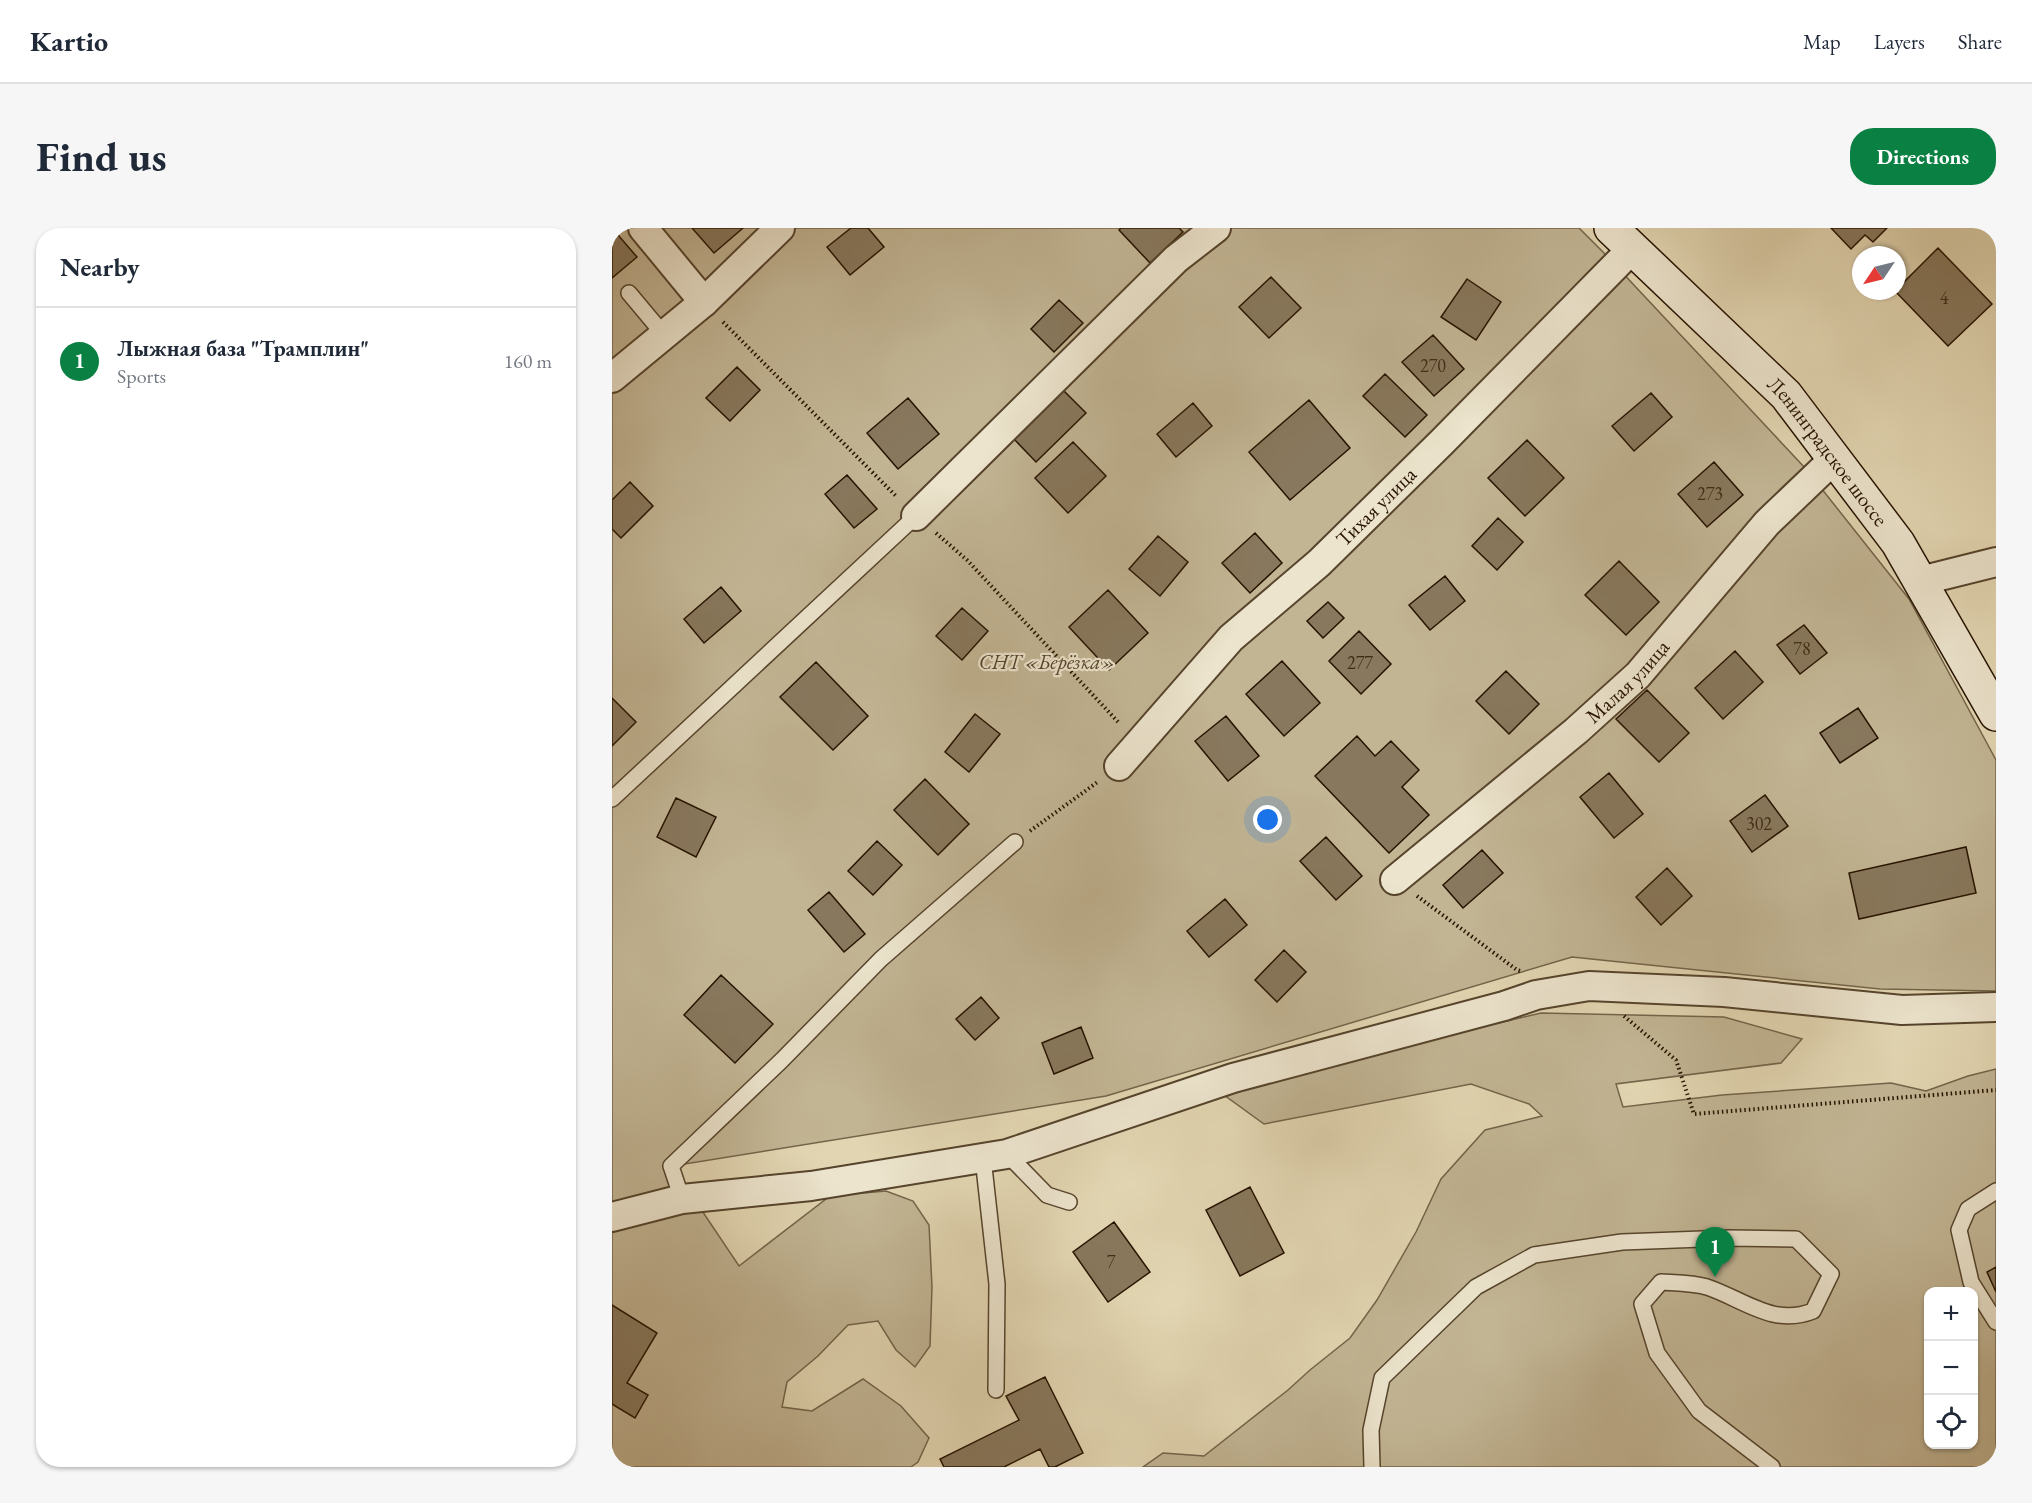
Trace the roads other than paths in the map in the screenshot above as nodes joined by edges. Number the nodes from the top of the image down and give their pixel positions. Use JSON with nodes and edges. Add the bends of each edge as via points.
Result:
{"nodes":[{"id":1,"x":643,"y":228,"type":"edge"},
{"id":2,"x":780,"y":228,"type":"edge"},
{"id":3,"x":1216,"y":228,"type":"edge"},
{"id":4,"x":1622,"y":238,"type":"edge"},
{"id":5,"x":629,"y":293,"type":"dead end"},
{"id":6,"x":704,"y":302,"type":"junction"},
{"id":7,"x":665,"y":336,"type":"junction"},
{"id":8,"x":616,"y":367,"type":"edge"},
{"id":9,"x":1834,"y":459,"type":"junction"},
{"id":10,"x":915,"y":516,"type":"joint"},
{"id":11,"x":1996,"y":562,"type":"edge"},
{"id":12,"x":1920,"y":581,"type":"junction"},
{"id":13,"x":1996,"y":714,"type":"edge"},
{"id":14,"x":1119,"y":766,"type":"road end"},
{"id":15,"x":612,"y":799,"type":"edge"},
{"id":16,"x":1015,"y":842,"type":"road end"},
{"id":17,"x":1395,"y":880,"type":"dead end"},
{"id":18,"x":1996,"y":1007,"type":"edge"},
{"id":19,"x":995,"y":1156,"type":"junction"},
{"id":20,"x":1996,"y":1191,"type":"edge"},
{"id":21,"x":682,"y":1199,"type":"junction"},
{"id":22,"x":1070,"y":1202,"type":"dead end"},
{"id":23,"x":612,"y":1217,"type":"edge"},
{"id":24,"x":1996,"y":1323,"type":"edge"},
{"id":25,"x":996,"y":1390,"type":"dead end"},
{"id":26,"x":1372,"y":1467,"type":"edge"},
{"id":27,"x":1772,"y":1467,"type":"edge"}],
"edges":[{"from":1,"to":6,"type":"street"},
{"from":2,"to":6,"type":"street"},
{"from":3,"to":10,"type":"street","via":[[1176,259]]},
{"from":4,"to":9,"type":"main road","name":"Ленинградское шоссе","via":[[1786,395]]},
{"from":4,"to":14,"type":"street","name":"Тихая улица","via":[[1442,442],[1319,563],[1231,638]]},
{"from":5,"to":7,"type":"lane"},
{"from":6,"to":7,"type":"street"},
{"from":7,"to":8,"type":"street"},
{"from":9,"to":12,"type":"main road","name":"Ленинградское шоссе","via":[[1898,543]]},
{"from":9,"to":17,"type":"street","name":"Малая улица","via":[[1767,524],[1638,675]]},
{"from":10,"to":15,"type":"lane"},
{"from":11,"to":12,"type":"street"},
{"from":12,"to":13,"type":"main road","name":"Ленинградское шоссе"},
{"from":16,"to":21,"type":"lane","via":[[881,959],[671,1166]]},
{"from":18,"to":19,"type":"street","via":[[1902,1010],[1724,992],[1589,986],[1536,995],[1233,1078]]},
{"from":19,"to":21,"type":"street","via":[[811,1186]]},
{"from":19,"to":22,"type":"lane","via":[[1047,1195]]},
{"from":19,"to":25,"type":"lane"},
{"from":20,"to":24,"type":"lane","via":[[1968,1209],[1959,1230],[1971,1281]]},
{"from":21,"to":23,"type":"street"},
{"from":26,"to":27,"type":"lane","via":[[1371,1430],[1382,1378],[1476,1287],[1534,1255],[1622,1242],[1796,1239],[1831,1274],[1813,1311],[1799,1316],[1766,1313],[1706,1287],[1661,1282],[1642,1304],[1657,1353],[1699,1411]]}]}
